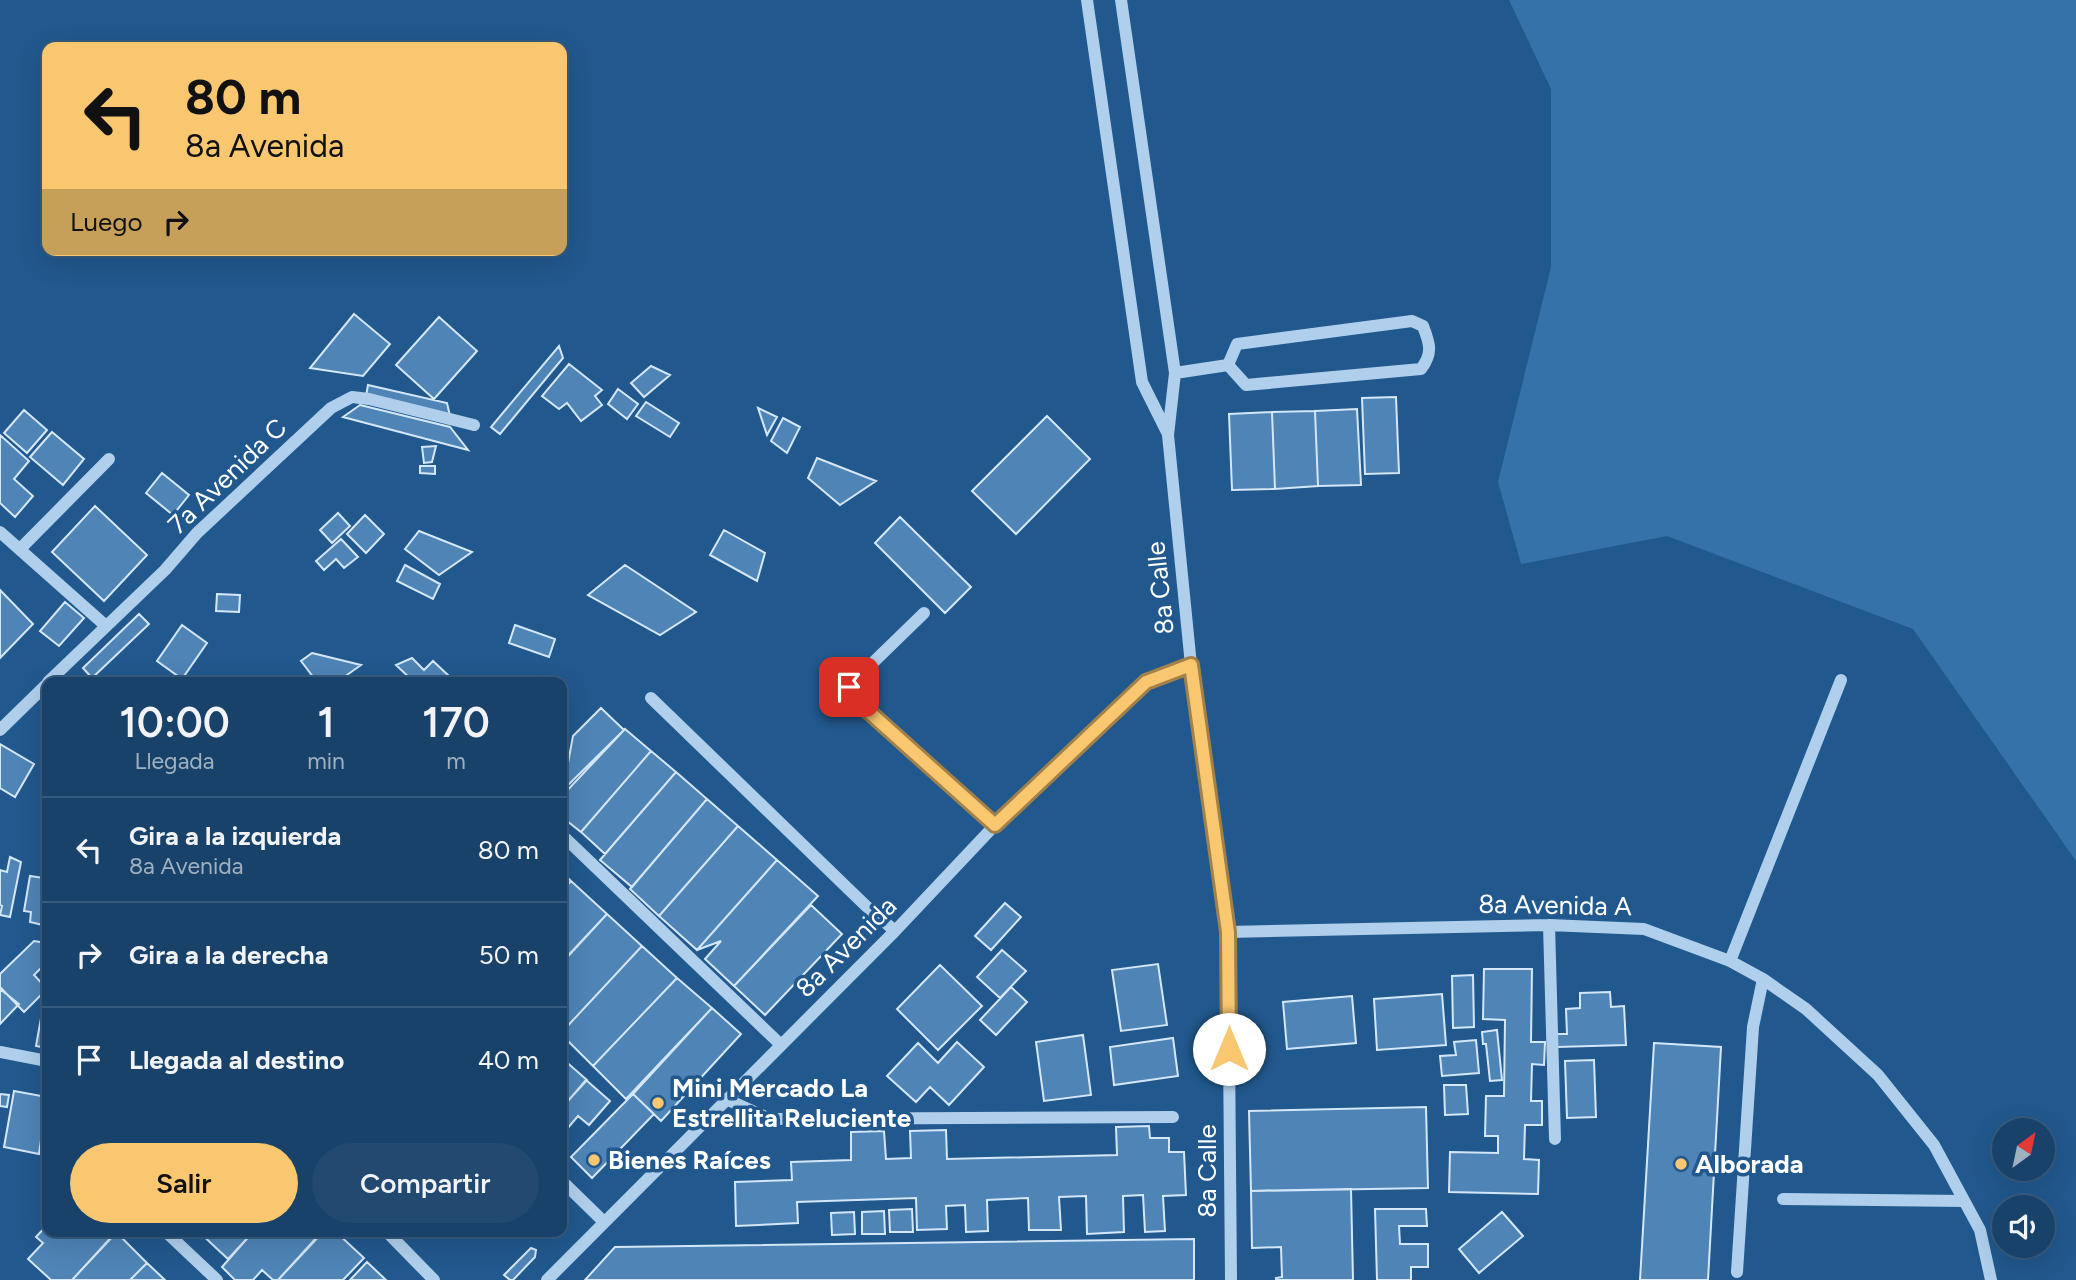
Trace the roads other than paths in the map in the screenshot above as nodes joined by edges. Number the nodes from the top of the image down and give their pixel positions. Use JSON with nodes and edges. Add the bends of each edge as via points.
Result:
{"nodes":[{"id":1,"x":1087,"y":0,"type":"edge"},
{"id":2,"x":1121,"y":0,"type":"edge"},
{"id":3,"x":1228,"y":365,"type":"junction"},
{"id":4,"x":1175,"y":373,"type":"junction"},
{"id":5,"x":474,"y":425,"type":"dead end"},
{"id":6,"x":1168,"y":435,"type":"junction"},
{"id":7,"x":109,"y":460,"type":"dead end"},
{"id":8,"x":0,"y":532,"type":"edge"},
{"id":9,"x":20,"y":549,"type":"junction"},
{"id":10,"x":924,"y":614,"type":"dead end"},
{"id":11,"x":106,"y":626,"type":"junction"},
{"id":12,"x":1191,"y":665,"type":"junction"},
{"id":13,"x":54,"y":677,"type":"edge"},
{"id":14,"x":1841,"y":680,"type":"dead end"},
{"id":15,"x":42,"y":689,"type":"edge"},
{"id":16,"x":651,"y":698,"type":"dead end"},
{"id":17,"x":0,"y":730,"type":"edge"},
{"id":18,"x":995,"y":825,"type":"junction"},
{"id":19,"x":567,"y":840,"type":"edge"},
{"id":20,"x":1549,"y":925,"type":"junction"},
{"id":21,"x":895,"y":931,"type":"junction"},
{"id":22,"x":1228,"y":932,"type":"junction"},
{"id":23,"x":1730,"y":961,"type":"junction"},
{"id":24,"x":1763,"y":979,"type":"junction"},
{"id":25,"x":780,"y":1044,"type":"junction"},
{"id":26,"x":0,"y":1052,"type":"edge"},
{"id":27,"x":42,"y":1060,"type":"edge"},
{"id":28,"x":726,"y":1099,"type":"junction"},
{"id":29,"x":1173,"y":1117,"type":"dead end"},
{"id":30,"x":1555,"y":1139,"type":"dead end"},
{"id":31,"x":567,"y":1186,"type":"edge"},
{"id":32,"x":1783,"y":1199,"type":"dead end"},
{"id":33,"x":1964,"y":1201,"type":"junction"},
{"id":34,"x":604,"y":1222,"type":"junction"},
{"id":35,"x":171,"y":1237,"type":"edge"},
{"id":36,"x":392,"y":1237,"type":"edge"},
{"id":37,"x":1737,"y":1272,"type":"dead end"},
{"id":38,"x":217,"y":1280,"type":"edge"},
{"id":39,"x":434,"y":1280,"type":"edge"},
{"id":40,"x":547,"y":1280,"type":"edge"},
{"id":41,"x":1231,"y":1280,"type":"edge"},
{"id":42,"x":1991,"y":1280,"type":"edge"}],
"edges":[{"from":1,"to":6,"type":"street","name":"8a Calle","via":[[1142,382]]},
{"from":2,"to":4,"type":"street","name":"8a Calle"},
{"from":3,"to":3,"type":"street","via":[[1246,385],[1421,369],[1429,359],[1429,341],[1423,326],[1412,320],[1237,344]]},
{"from":3,"to":4,"type":"street"},
{"from":4,"to":6,"type":"street","name":"8a Calle"},
{"from":5,"to":11,"type":"street","name":"7a Avenida C","via":[[369,399],[352,397],[331,408]]},
{"from":6,"to":12,"type":"street","name":"8a Calle"},
{"from":7,"to":9,"type":"street"},
{"from":8,"to":9,"type":"street"},
{"from":9,"to":11,"type":"street"},
{"from":10,"to":18,"type":"street","via":[[853,682],[848,693]]},
{"from":11,"to":13,"type":"street","name":"7a Avenida C"},
{"from":12,"to":18,"type":"street","name":"8a Avenida","via":[[1146,682]]},
{"from":12,"to":22,"type":"street","name":"8a Calle"},
{"from":14,"to":23,"type":"street"},
{"from":15,"to":17,"type":"street","name":"7a Avenida C"},
{"from":16,"to":21,"type":"street"},
{"from":18,"to":21,"type":"street","name":"8a Avenida"},
{"from":19,"to":25,"type":"street"},
{"from":20,"to":22,"type":"street","name":"8a Avenida A"},
{"from":20,"to":23,"type":"street","name":"8a Avenida A","via":[[1644,929]]},
{"from":20,"to":30,"type":"street"},
{"from":21,"to":25,"type":"street","name":"8a Avenida"},
{"from":22,"to":41,"type":"street","name":"8a Calle"},
{"from":23,"to":24,"type":"street","name":"8a Avenida A"},
{"from":24,"to":33,"type":"street","name":"8a Avenida A","via":[[1807,1009],[1878,1075],[1934,1145]]},
{"from":24,"to":37,"type":"street","via":[[1753,1027]]},
{"from":25,"to":28,"type":"street","name":"8a Avenida"},
{"from":26,"to":27,"type":"street"},
{"from":28,"to":29,"type":"street","via":[[770,1119]]},
{"from":28,"to":34,"type":"street","name":"8a Avenida"},
{"from":31,"to":34,"type":"street"},
{"from":32,"to":33,"type":"street"},
{"from":33,"to":42,"type":"street","name":"8a Avenida A","via":[[1980,1230]]},
{"from":34,"to":40,"type":"street","name":"8a Avenida"},
{"from":35,"to":38,"type":"street"},
{"from":36,"to":39,"type":"street"}]}
